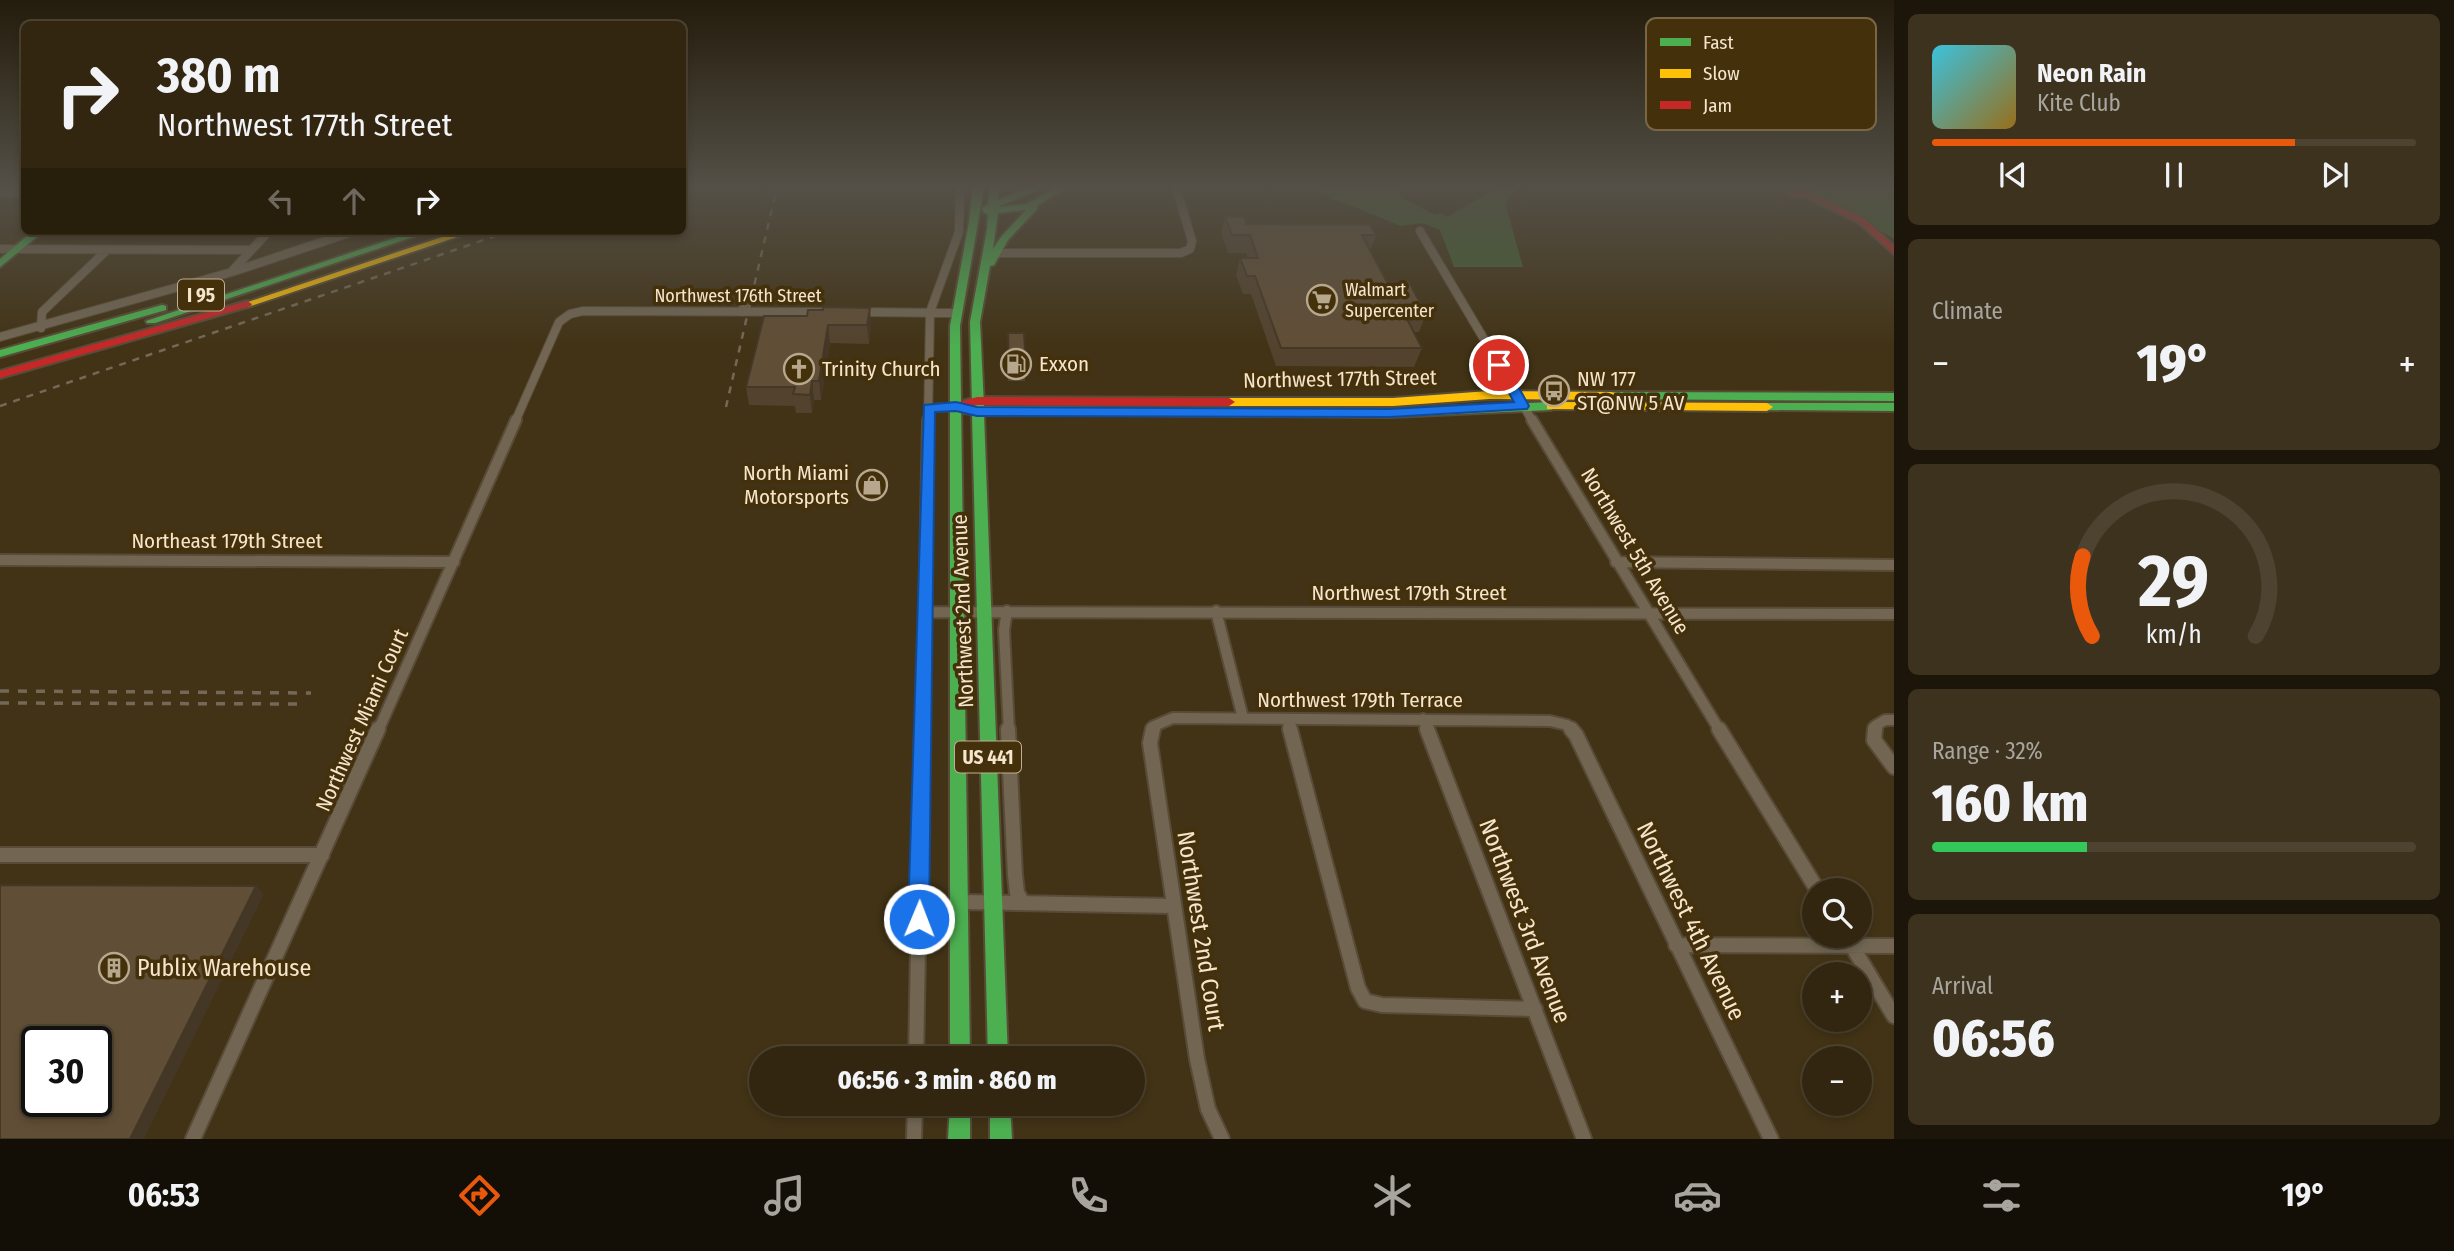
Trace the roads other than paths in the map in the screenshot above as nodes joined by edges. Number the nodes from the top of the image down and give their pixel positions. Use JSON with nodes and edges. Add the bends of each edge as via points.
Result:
{"nodes":[{"id":1,"x":28,"y":240,"type":"edge"},
{"id":2,"x":261,"y":240,"type":"edge"},
{"id":3,"x":327,"y":240,"type":"edge"},
{"id":4,"x":372,"y":240,"type":"edge"},
{"id":5,"x":398,"y":240,"type":"edge"},
{"id":6,"x":415,"y":240,"type":"edge"},
{"id":7,"x":442,"y":240,"type":"edge"},
{"id":8,"x":956,"y":240,"type":"edge"},
{"id":9,"x":972,"y":240,"type":"edge"},
{"id":10,"x":989,"y":240,"type":"edge"},
{"id":11,"x":1003,"y":240,"type":"edge"},
{"id":12,"x":1192,"y":240,"type":"edge"},
{"id":13,"x":1425,"y":240,"type":"edge"},
{"id":14,"x":0,"y":249,"type":"edge"},
{"id":15,"x":17,"y":249,"type":"junction"},
{"id":16,"x":107,"y":250,"type":"junction"},
{"id":17,"x":250,"y":252,"type":"junction"},
{"id":18,"x":996,"y":253,"type":"junction"},
{"id":19,"x":260,"y":262,"type":"junction"},
{"id":20,"x":0,"y":264,"type":"edge"},
{"id":21,"x":232,"y":272,"type":"junction"},
{"id":22,"x":982,"y":277,"type":"junction"},
{"id":23,"x":747,"y":291,"type":"dead end"},
{"id":24,"x":742,"y":312,"type":"junction"},
{"id":25,"x":825,"y":312,"type":"edge"},
{"id":26,"x":850,"y":312,"type":"edge"},
{"id":27,"x":930,"y":312,"type":"junction"},
{"id":28,"x":956,"y":313,"type":"junction"},
{"id":29,"x":564,"y":317,"type":"joint"},
{"id":30,"x":41,"y":328,"type":"junction"},
{"id":31,"x":0,"y":337,"type":"edge"},
{"id":32,"x":0,"y":354,"type":"edge"},
{"id":33,"x":0,"y":362,"type":"edge"},
{"id":34,"x":0,"y":369,"type":"edge"},
{"id":35,"x":0,"y":375,"type":"edge"},
{"id":36,"x":1894,"y":397,"type":"edge"},
{"id":37,"x":1520,"y":400,"type":"junction"},
{"id":38,"x":977,"y":406,"type":"junction"},
{"id":39,"x":956,"y":407,"type":"junction"},
{"id":40,"x":1894,"y":407,"type":"edge"},
{"id":41,"x":928,"y":408,"type":"junction"},
{"id":42,"x":0,"y":560,"type":"edge"},
{"id":43,"x":454,"y":562,"type":"junction"},
{"id":44,"x":1616,"y":562,"type":"junction"},
{"id":45,"x":1894,"y":565,"type":"edge"},
{"id":46,"x":984,"y":611,"type":"junction"},
{"id":47,"x":1007,"y":611,"type":"junction"},
{"id":48,"x":1216,"y":611,"type":"junction"},
{"id":49,"x":925,"y":612,"type":"junction"},
{"id":50,"x":958,"y":612,"type":"junction"},
{"id":51,"x":1648,"y":612,"type":"junction"},
{"id":52,"x":1894,"y":614,"type":"edge"},
{"id":53,"x":1243,"y":718,"type":"junction"},
{"id":54,"x":1287,"y":719,"type":"junction"},
{"id":55,"x":1423,"y":719,"type":"junction"},
{"id":56,"x":1894,"y":720,"type":"edge"},
{"id":57,"x":1567,"y":725,"type":"joint"},
{"id":58,"x":1154,"y":726,"type":"joint"},
{"id":59,"x":1894,"y":767,"type":"edge"},
{"id":60,"x":0,"y":855,"type":"edge"},
{"id":61,"x":323,"y":855,"type":"junction"},
{"id":62,"x":1810,"y":878,"type":"edge"},
{"id":63,"x":961,"y":902,"type":"junction"},
{"id":64,"x":993,"y":903,"type":"junction"},
{"id":65,"x":1023,"y":904,"type":"junction"},
{"id":66,"x":1172,"y":906,"type":"junction"},
{"id":67,"x":1802,"y":942,"type":"edge"},
{"id":68,"x":1872,"y":944,"type":"edge"},
{"id":69,"x":1676,"y":945,"type":"junction"},
{"id":70,"x":1894,"y":946,"type":"edge"},
{"id":71,"x":1853,"y":948,"type":"edge"},
{"id":72,"x":1535,"y":1009,"type":"junction"},
{"id":73,"x":1894,"y":1016,"type":"edge"},
{"id":74,"x":916,"y":1046,"type":"edge"},
{"id":75,"x":960,"y":1046,"type":"edge"},
{"id":76,"x":998,"y":1046,"type":"edge"},
{"id":77,"x":915,"y":1116,"type":"edge"},
{"id":78,"x":960,"y":1116,"type":"edge"},
{"id":79,"x":1000,"y":1116,"type":"edge"},
{"id":80,"x":193,"y":1139,"type":"edge"},
{"id":81,"x":914,"y":1139,"type":"edge"},
{"id":82,"x":959,"y":1139,"type":"edge"},
{"id":83,"x":1001,"y":1139,"type":"edge"},
{"id":84,"x":1222,"y":1139,"type":"edge"},
{"id":85,"x":1584,"y":1139,"type":"edge"},
{"id":86,"x":1771,"y":1139,"type":"edge"}],
"edges":[{"from":1,"to":15,"type":"main road"},
{"from":2,"to":17,"type":"street"},
{"from":3,"to":19,"type":"street"},
{"from":4,"to":32,"type":"main road","number":"I 95","via":[[131,318]]},
{"from":5,"to":33,"type":"main road","via":[[140,324]]},
{"from":6,"to":34,"type":"main road","via":[[171,320]]},
{"from":7,"to":35,"type":"main road","number":"I 95","via":[[208,317]]},
{"from":8,"to":27,"type":"street","name":"Northwest 2nd Avenue"},
{"from":9,"to":28,"type":"main road","name":"Northwest 2nd Avenue","number":"US 441"},
{"from":10,"to":22,"type":"main road","name":"Northwest 2nd Avenue","number":"US 441"},
{"from":11,"to":18,"type":"main road"},
{"from":12,"to":18,"type":"street","via":[[1189,249],[1181,253]]},
{"from":13,"to":37,"type":"street","name":"Northwest 5th Avenue"},
{"from":14,"to":15,"type":"street"},
{"from":15,"to":16,"type":"street"},
{"from":15,"to":20,"type":"main road"},
{"from":16,"to":17,"type":"street"},
{"from":16,"to":30,"type":"street","via":[[42,312]]},
{"from":17,"to":19,"type":"street"},
{"from":17,"to":21,"type":"street"},
{"from":18,"to":22,"type":"main road"},
{"from":19,"to":21,"type":"street"},
{"from":21,"to":30,"type":"street"},
{"from":22,"to":38,"type":"main road","name":"Northwest 2nd Avenue","number":"US 441","via":[[975,322]]},
{"from":23,"to":24,"type":"street"},
{"from":24,"to":25,"type":"street","name":"Northwest 176th Street"},
{"from":24,"to":29,"type":"street","name":"Northwest 176th Street","via":[[583,311]]},
{"from":26,"to":27,"type":"street","name":"Northwest 176th Street"},
{"from":27,"to":28,"type":"street","name":"Northwest 176th Street"},
{"from":27,"to":41,"type":"street","name":"Northwest 2nd Avenue"},
{"from":28,"to":39,"type":"main road","name":"Northwest 2nd Avenue","number":"US 441"},
{"from":29,"to":43,"type":"street","name":"Northwest Miami Court"},
{"from":30,"to":31,"type":"street"},
{"from":36,"to":37,"type":"main road","name":"Northwest 177th Street"},
{"from":37,"to":38,"type":"main road","name":"Northwest 177th Street","via":[[1390,413]]},
{"from":37,"to":40,"type":"main road","name":"Northwest 177th Street"},
{"from":37,"to":44,"type":"street","name":"Northwest 5th Avenue"},
{"from":38,"to":39,"type":"main road","name":"Northwest 177th Street"},
{"from":38,"to":46,"type":"main road","name":"Northwest 2nd Avenue","number":"US 441"},
{"from":39,"to":41,"type":"street","name":"Northwest 177th Street"},
{"from":39,"to":50,"type":"main road","name":"Northwest 2nd Avenue","number":"US 441"},
{"from":41,"to":49,"type":"street","name":"Northwest 2nd Avenue"},
{"from":42,"to":43,"type":"street","name":"Northeast 179th Street"},
{"from":43,"to":61,"type":"street","name":"Northwest Miami Court"},
{"from":44,"to":45,"type":"street"},
{"from":44,"to":51,"type":"street","name":"Northwest 5th Avenue"},
{"from":46,"to":47,"type":"street","name":"Northwest 179th Street"},
{"from":46,"to":50,"type":"street","name":"Northwest 179th Street"},
{"from":46,"to":64,"type":"main road","name":"Northwest 2nd Avenue","number":"US 441"},
{"from":47,"to":48,"type":"street","name":"Northwest 179th Street"},
{"from":47,"to":65,"type":"street","via":[[1004,630],[1015,875]]},
{"from":48,"to":51,"type":"street","name":"Northwest 179th Street"},
{"from":48,"to":53,"type":"street"},
{"from":49,"to":50,"type":"street","name":"Northwest 179th Street"},
{"from":49,"to":74,"type":"street","name":"Northwest 2nd Avenue"},
{"from":50,"to":63,"type":"main road","name":"Northwest 2nd Avenue","number":"US 441"},
{"from":51,"to":52,"type":"street","name":"Northwest 179th Street"},
{"from":51,"to":62,"type":"street","name":"Northwest 5th Avenue"},
{"from":53,"to":54,"type":"street","name":"Northwest 179th Terrace"},
{"from":53,"to":58,"type":"street","name":"Northwest 179th Terrace","via":[[1173,718]]},
{"from":54,"to":55,"type":"street","name":"Northwest 179th Terrace"},
{"from":54,"to":72,"type":"street","via":[[1365,1001]]},
{"from":55,"to":57,"type":"street","name":"Northwest 179th Terrace"},
{"from":55,"to":72,"type":"street","name":"Northwest 3rd Avenue"},
{"from":56,"to":59,"type":"street","via":[[1875,726],[1874,740]]},
{"from":57,"to":69,"type":"street","name":"Northwest 4th Avenue","via":[[1576,735]]},
{"from":58,"to":66,"type":"street","name":"Northwest 2nd Court","via":[[1150,743]]},
{"from":60,"to":61,"type":"street"},
{"from":61,"to":80,"type":"street","name":"Northwest Miami Court"},
{"from":63,"to":64,"type":"street"},
{"from":63,"to":75,"type":"main road","name":"Northwest 2nd Avenue","number":"US 441"},
{"from":64,"to":65,"type":"street"},
{"from":64,"to":76,"type":"main road","name":"Northwest 2nd Avenue","number":"US 441"},
{"from":65,"to":66,"type":"street"},
{"from":66,"to":84,"type":"street","name":"Northwest 2nd Court","via":[[1203,1092],[1212,1124]]},
{"from":67,"to":69,"type":"street"},
{"from":68,"to":70,"type":"street"},
{"from":69,"to":86,"type":"street","name":"Northwest 4th Avenue"},
{"from":71,"to":73,"type":"street"},
{"from":72,"to":85,"type":"street","name":"Northwest 3rd Avenue"},
{"from":77,"to":81,"type":"street"},
{"from":78,"to":82,"type":"main road"},
{"from":79,"to":83,"type":"main road"}]}
